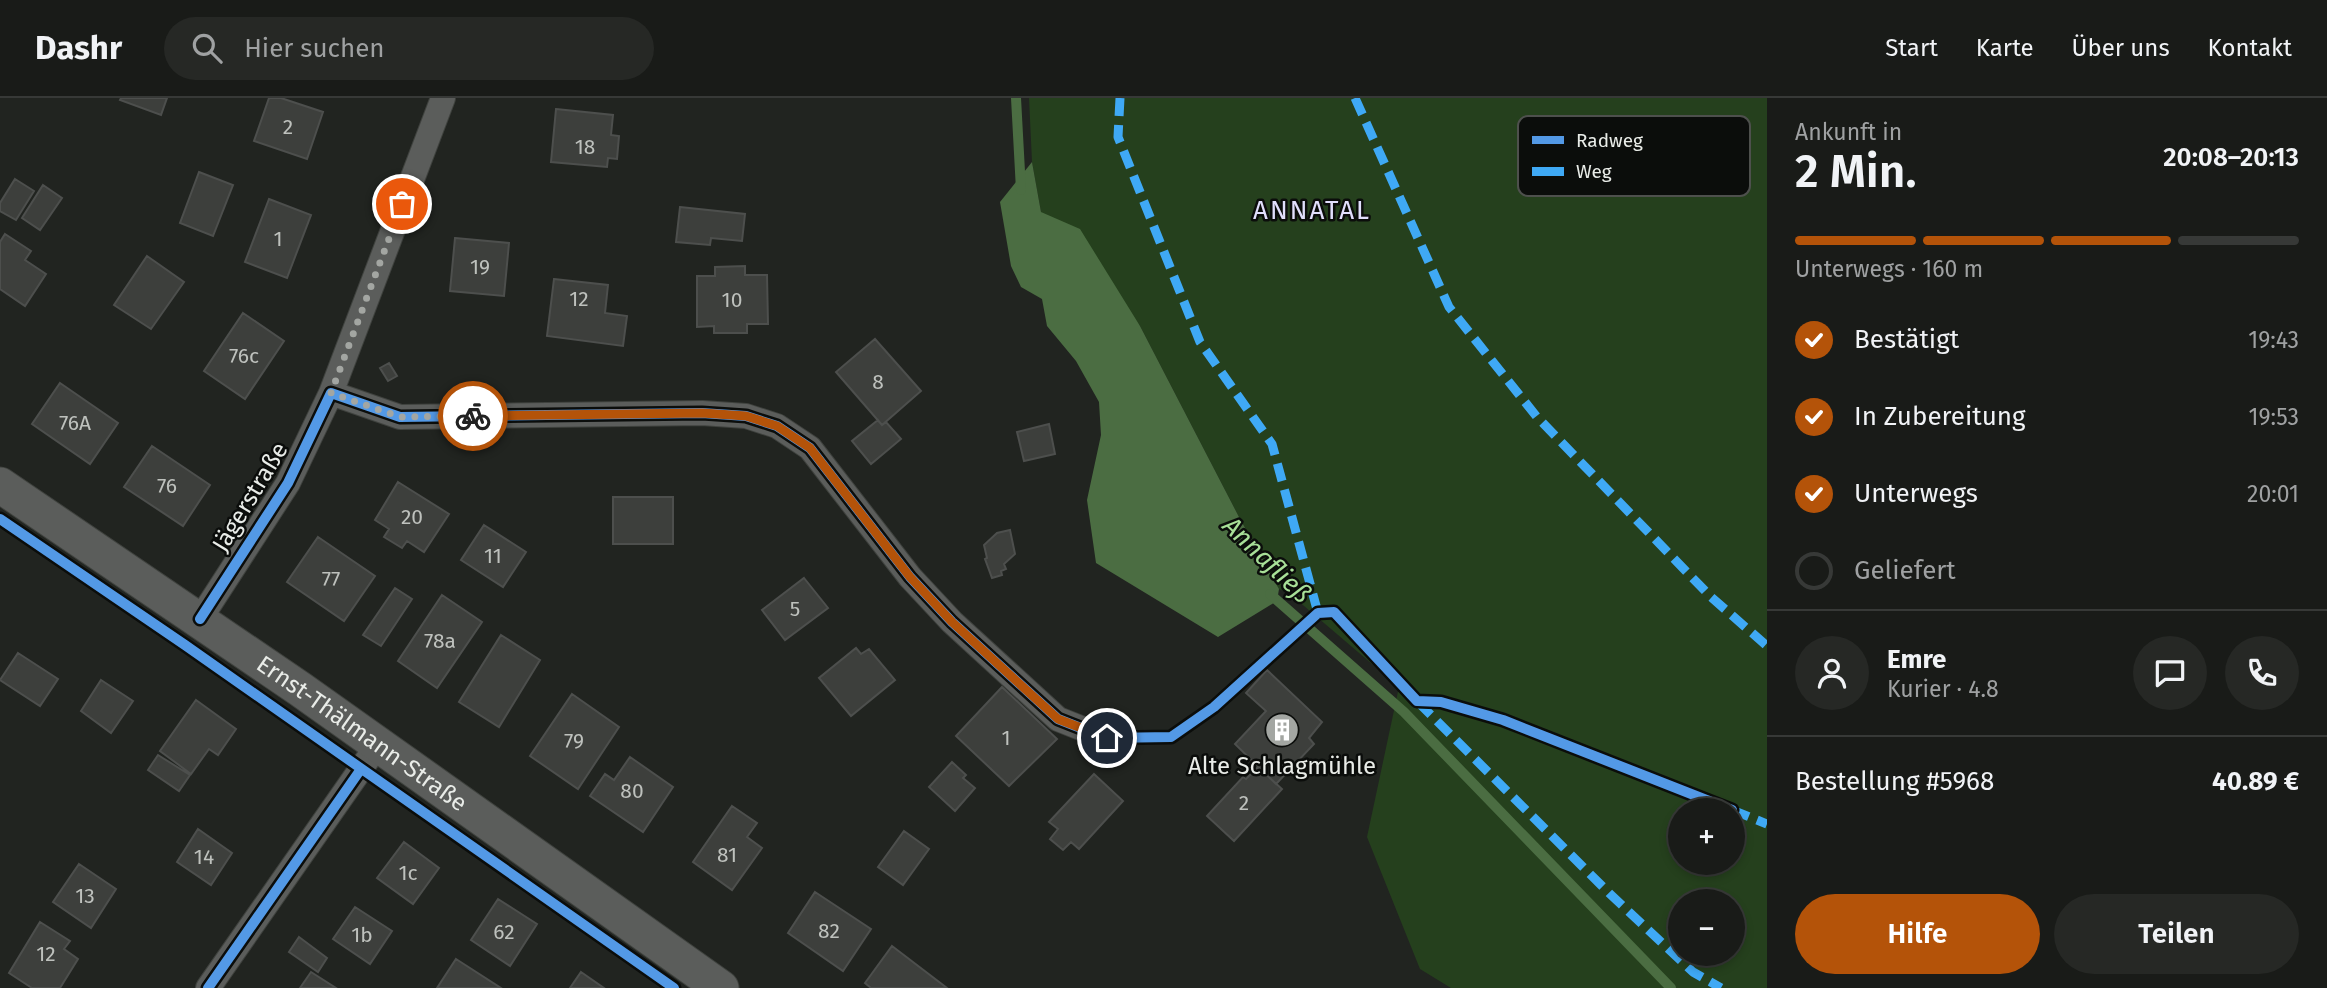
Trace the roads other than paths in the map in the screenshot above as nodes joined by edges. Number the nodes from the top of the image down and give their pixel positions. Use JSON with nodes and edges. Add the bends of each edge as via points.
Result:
{"nodes":[{"id":1,"x":443,"y":98,"type":"edge"},
{"id":2,"x":331,"y":393,"type":"junction"},
{"id":3,"x":0,"y":485,"type":"edge"},
{"id":4,"x":200,"y":619,"type":"junction"},
{"id":5,"x":1107,"y":738,"type":"dead end"},
{"id":6,"x":379,"y":743,"type":"junction"},
{"id":7,"x":208,"y":988,"type":"edge"},
{"id":8,"x":721,"y":988,"type":"edge"}],
"edges":[{"from":1,"to":2,"type":"street","name":"Jägerstraße"},
{"from":2,"to":4,"type":"street","name":"Jägerstraße","via":[[288,482]]},
{"from":2,"to":5,"type":"street","via":[[400,417],[702,413],[746,416],[777,426],[810,448],[910,577],[952,622],[1058,719]]},
{"from":3,"to":4,"type":"main road","name":"Ernst-Thälmann-Straße"},
{"from":4,"to":6,"type":"main road","name":"Ernst-Thälmann-Straße"},
{"from":6,"to":7,"type":"street"},
{"from":6,"to":8,"type":"main road","name":"Ernst-Thälmann-Straße"}]}
